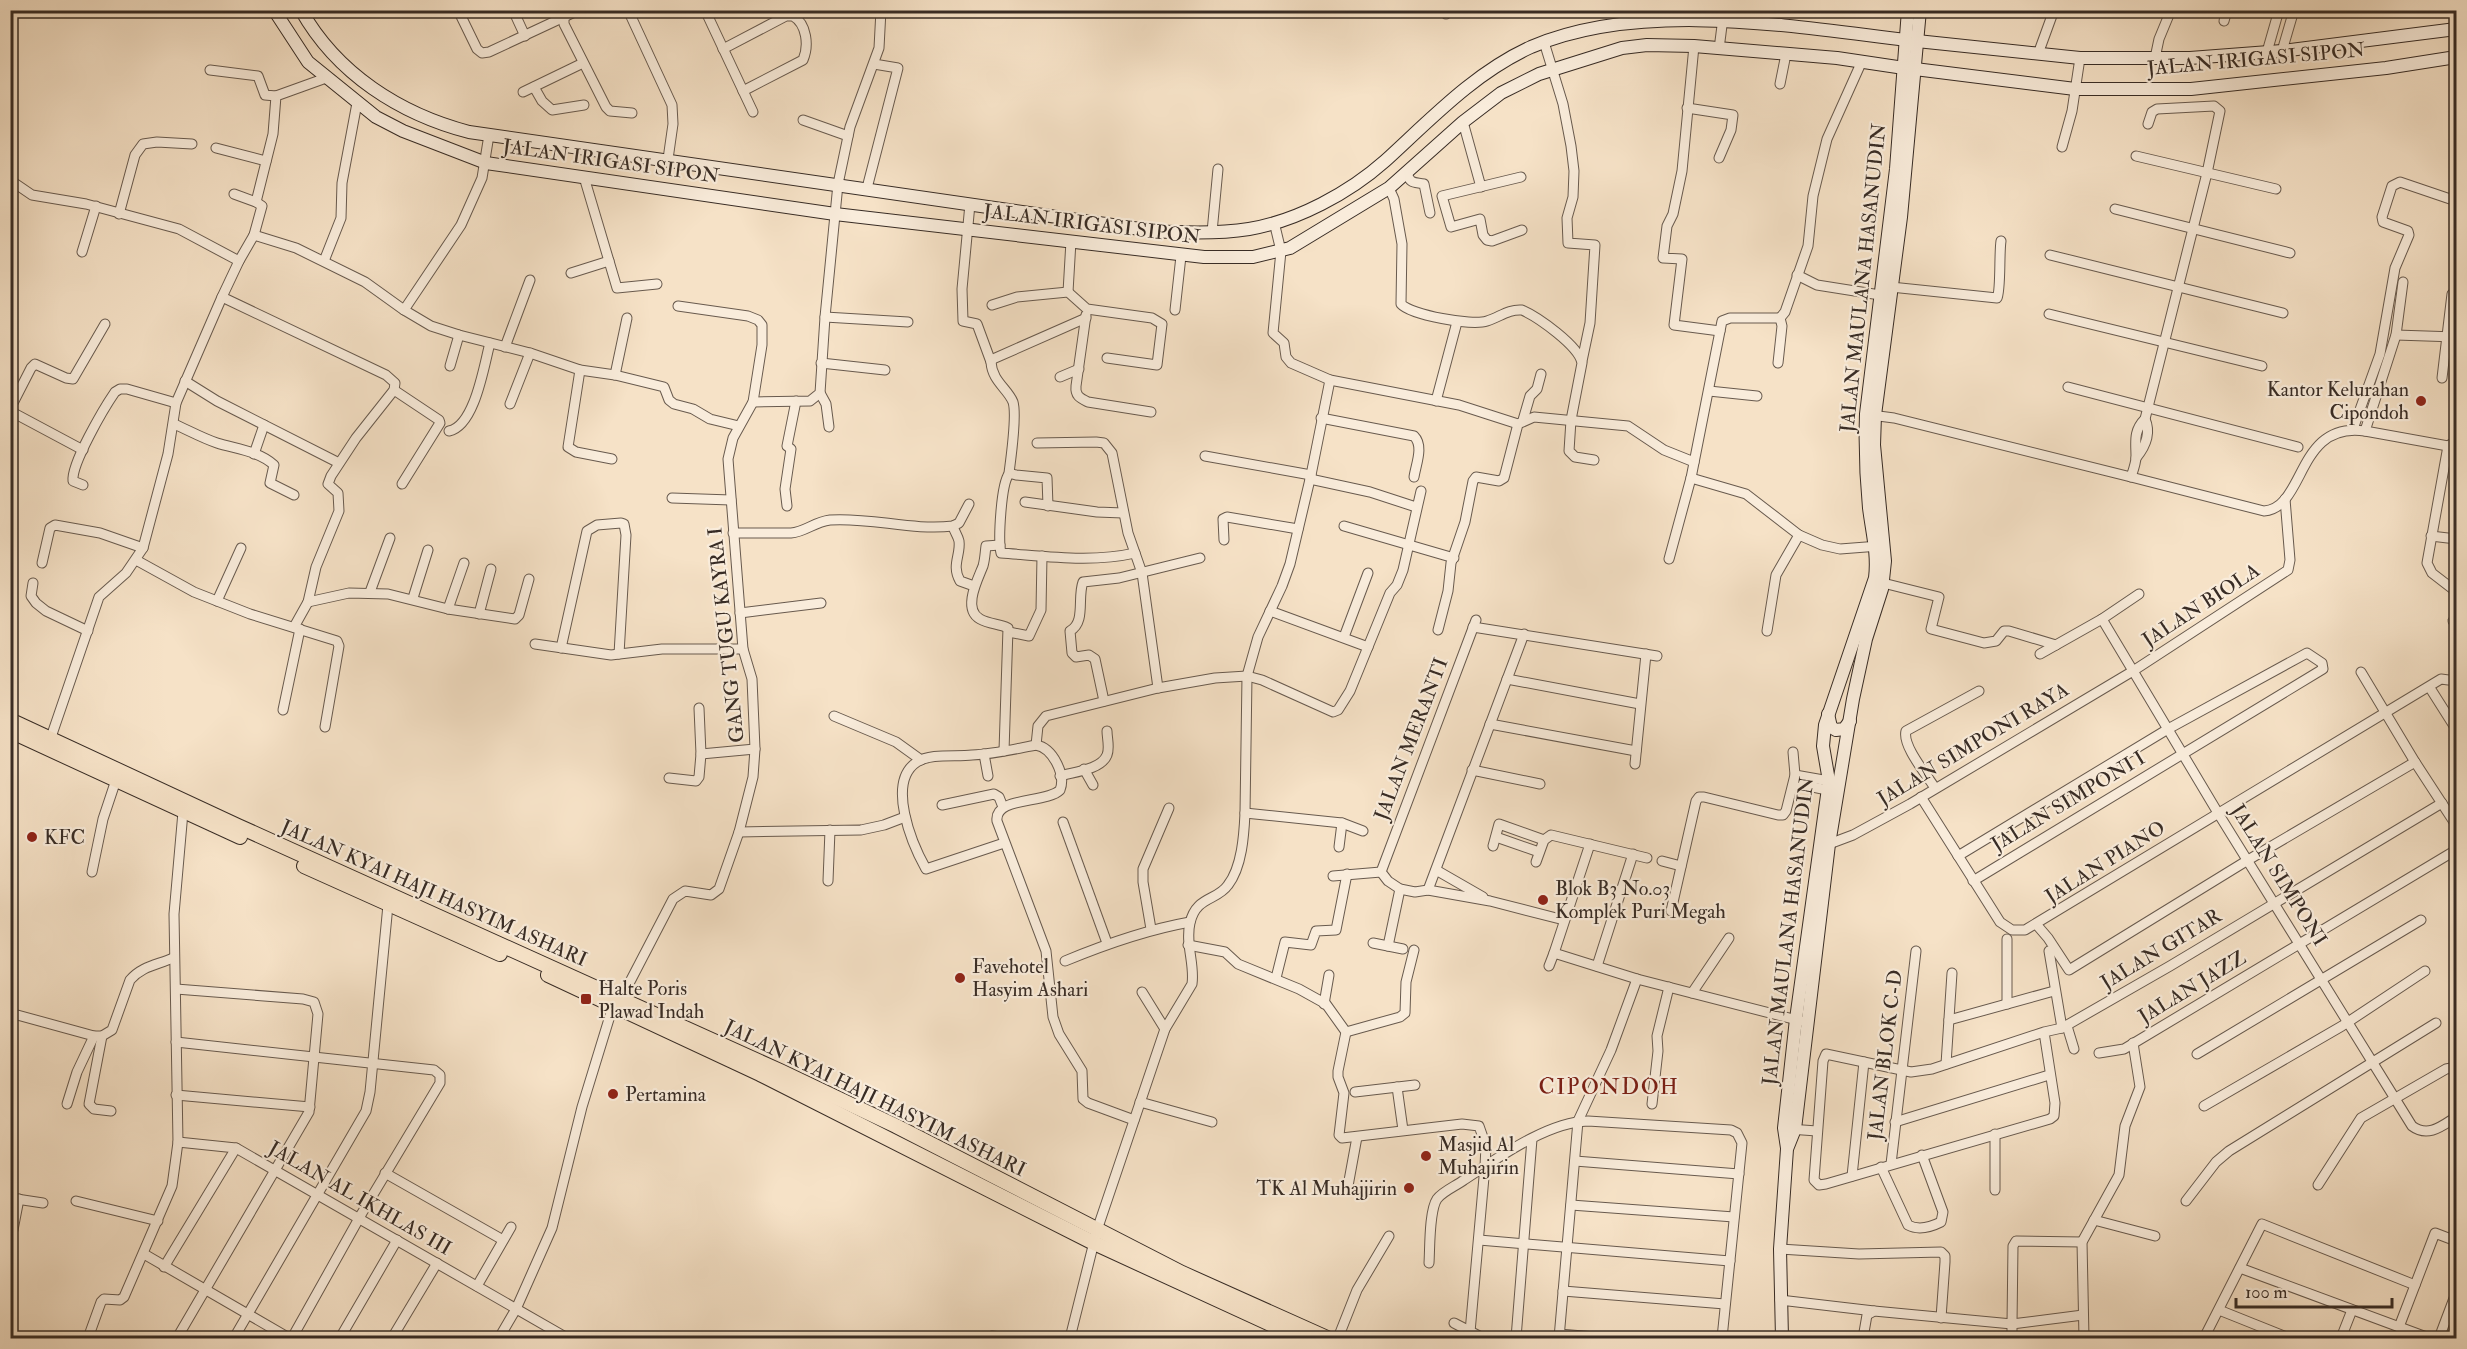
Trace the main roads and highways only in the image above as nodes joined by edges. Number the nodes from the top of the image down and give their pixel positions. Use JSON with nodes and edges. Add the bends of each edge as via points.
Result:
{"nodes":[{"id":1,"x":10,"y":720,"type":"edge"},
{"id":2,"x":10,"y":731,"type":"edge"},
{"id":3,"x":49,"y":743,"type":"junction"},
{"id":4,"x":388,"y":900,"type":"junction"},
{"id":5,"x":1096,"y":1237,"type":"junction"},
{"id":6,"x":1293,"y":1337,"type":"edge"},
{"id":7,"x":1327,"y":1338,"type":"edge"}],
"edges":[{"from":1,"to":3,"type":"main road","name":"JALAN KYAI HAJI HASYIM ASHARI"},
{"from":2,"to":3,"type":"main road","name":"JALAN KYAI HAJI HASYIM ASHARI"},
{"from":3,"to":4,"type":"main road","name":"JALAN KYAI HAJI HASYIM ASHARI"},
{"from":3,"to":4,"type":"main road","name":"JALAN KYAI HAJI HASYIM ASHARI","via":[[183,812]]},
{"from":4,"to":5,"type":"main road","name":"JALAN KYAI HAJI HASYIM ASHARI","via":[[896,1126]]},
{"from":5,"to":6,"type":"main road","name":"JALAN KYAI HAJI HASYIM ASHARI"},
{"from":5,"to":7,"type":"main road","name":"JALAN KYAI HAJI HASYIM ASHARI"}]}
